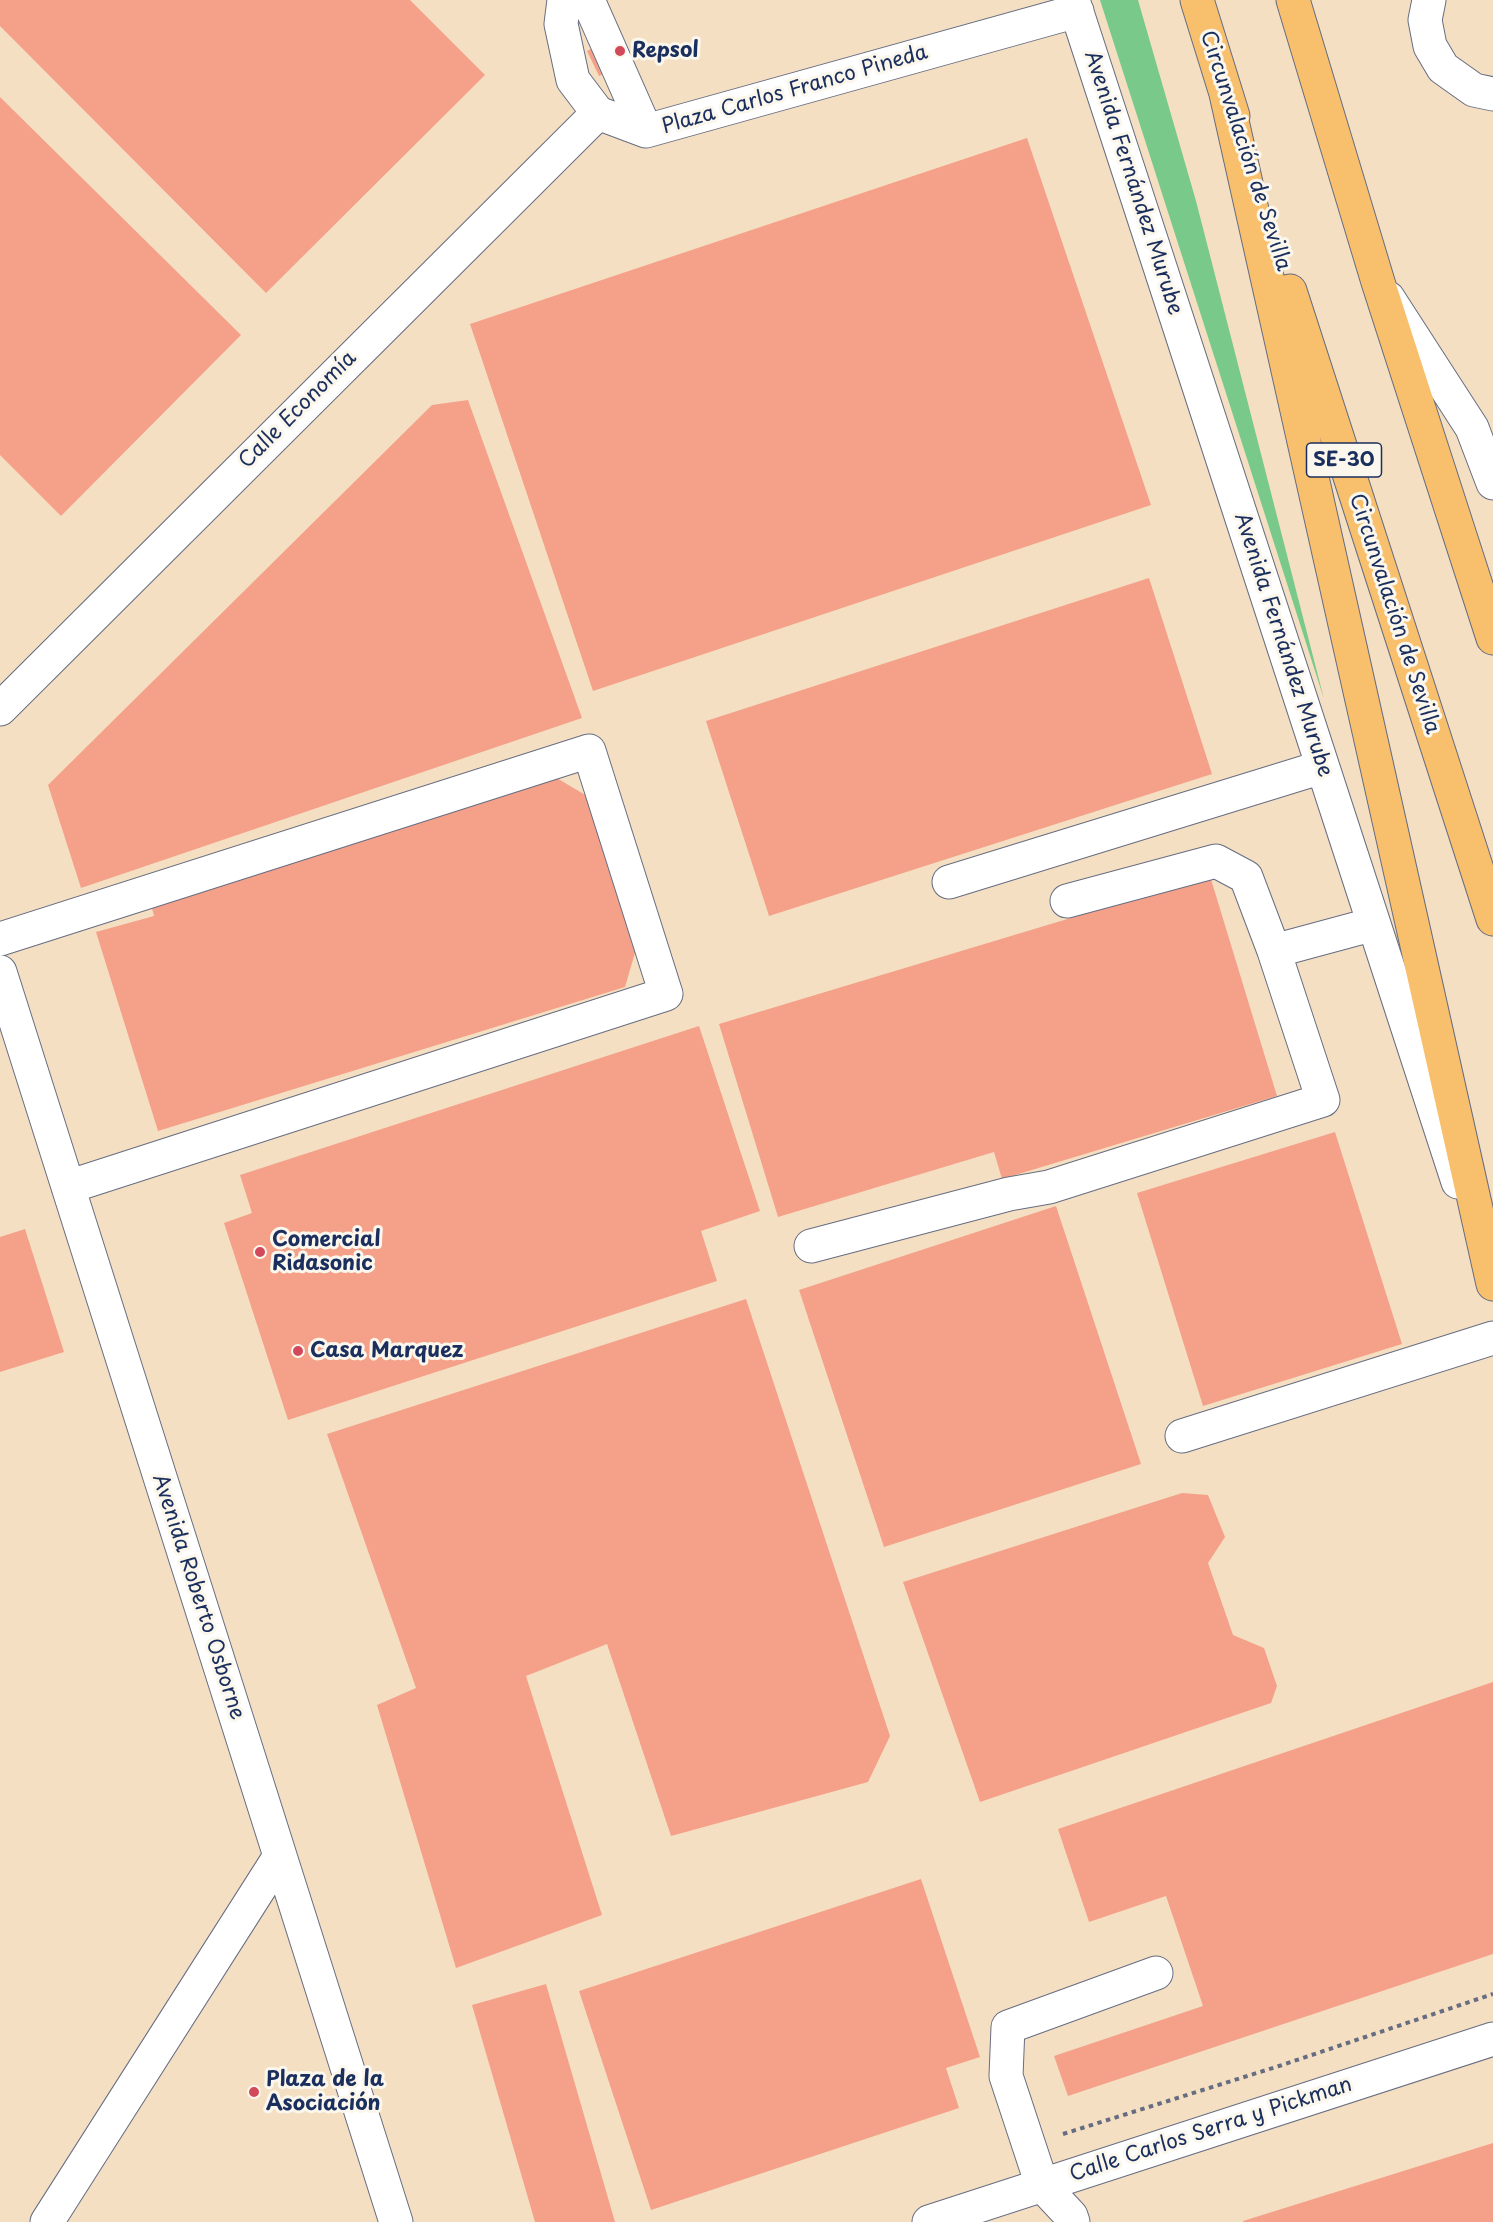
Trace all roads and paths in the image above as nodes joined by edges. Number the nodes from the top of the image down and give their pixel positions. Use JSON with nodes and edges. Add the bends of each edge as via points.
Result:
{"nodes":[{"id":1,"x":564,"y":0,"type":"edge"},
{"id":2,"x":588,"y":0,"type":"edge"},
{"id":3,"x":1197,"y":0,"type":"edge"},
{"id":4,"x":1293,"y":0,"type":"edge"},
{"id":5,"x":1429,"y":0,"type":"edge"},
{"id":6,"x":1075,"y":5,"type":"edge"},
{"id":7,"x":1226,"y":94,"type":"junction"},
{"id":8,"x":1493,"y":94,"type":"edge"},
{"id":9,"x":598,"y":113,"type":"junction"},
{"id":10,"x":646,"y":131,"type":"junction"},
{"id":11,"x":1378,"y":282,"type":"junction"},
{"id":12,"x":1493,"y":483,"type":"edge"},
{"id":13,"x":1493,"y":638,"type":"edge"},
{"id":14,"x":0,"y":709,"type":"edge"},
{"id":15,"x":1322,"y":767,"type":"junction"},
{"id":16,"x":949,"y":882,"type":"dead end"},
{"id":17,"x":1067,"y":901,"type":"dead end"},
{"id":18,"x":1493,"y":919,"type":"edge"},
{"id":19,"x":1374,"y":924,"type":"junction"},
{"id":20,"x":0,"y":939,"type":"edge"},
{"id":21,"x":1274,"y":951,"type":"junction"},
{"id":22,"x":0,"y":972,"type":"edge"},
{"id":23,"x":68,"y":1187,"type":"junction"},
{"id":24,"x":811,"y":1246,"type":"dead end"},
{"id":25,"x":1493,"y":1284,"type":"edge"},
{"id":26,"x":1493,"y":1290,"type":"edge"},
{"id":27,"x":1493,"y":1338,"type":"edge"},
{"id":28,"x":1182,"y":1436,"type":"dead end"},
{"id":29,"x":280,"y":1856,"type":"junction"},
{"id":30,"x":1156,"y":1973,"type":"dead end"},
{"id":31,"x":1493,"y":1994,"type":"edge"},
{"id":32,"x":1493,"y":2039,"type":"edge"},
{"id":33,"x":1030,"y":2144,"type":"junction"},
{"id":34,"x":1042,"y":2185,"type":"junction"},
{"id":35,"x":47,"y":2222,"type":"edge"},
{"id":36,"x":396,"y":2222,"type":"edge"},
{"id":37,"x":929,"y":2222,"type":"edge"},
{"id":38,"x":1073,"y":2222,"type":"edge"}],
"edges":[{"from":1,"to":9,"type":"street","via":[[561,24],[573,80]]},
{"from":2,"to":10,"type":"street"},
{"from":3,"to":7,"type":"highway","name":"Circunvalación de Sevilla","number":"SE-30"},
{"from":4,"to":11,"type":"highway"},
{"from":5,"to":8,"type":"street","via":[[1425,20],[1430,46],[1443,68],[1474,90]]},
{"from":6,"to":10,"type":"street","name":"Plaza Carlos Franco Pineda"},
{"from":6,"to":15,"type":"street","name":"Avenida Fernández Murube"},
{"from":7,"to":18,"type":"highway","name":"Circunvalación de Sevilla","number":"SE-30"},
{"from":7,"to":25,"type":"highway"},
{"from":9,"to":10,"type":"street","name":"Plaza Carlos Franco Pineda"},
{"from":9,"to":14,"type":"street","name":"Calle Economía"},
{"from":11,"to":12,"type":"street","via":[[1472,428]]},
{"from":11,"to":13,"type":"highway"},
{"from":15,"to":16,"type":"street"},
{"from":15,"to":19,"type":"street","name":"Avenida Fernández Murube"},
{"from":17,"to":21,"type":"street","via":[[1216,861],[1246,878]]},
{"from":19,"to":21,"type":"street"},
{"from":19,"to":26,"type":"street","name":"Avenida Fernández Murube"},
{"from":20,"to":23,"type":"street","via":[[589,751],[666,994]]},
{"from":21,"to":24,"type":"street","via":[[1323,1100],[1049,1187]]},
{"from":22,"to":23,"type":"street","name":"Avenida Roberto Osborne"},
{"from":23,"to":29,"type":"street","name":"Avenida Roberto Osborne"},
{"from":27,"to":28,"type":"street"},
{"from":29,"to":35,"type":"street"},
{"from":29,"to":36,"type":"street","name":"Avenida Roberto Osborne"},
{"from":30,"to":33,"type":"street","via":[[1008,2027],[1006,2076]]},
{"from":31,"to":33,"type":"path"},
{"from":32,"to":34,"type":"street","name":"Calle Carlos Serra y Pickman"},
{"from":33,"to":34,"type":"street"},
{"from":34,"to":37,"type":"street","name":"Calle Carlos Serra y Pickman"},
{"from":34,"to":38,"type":"street"}]}
